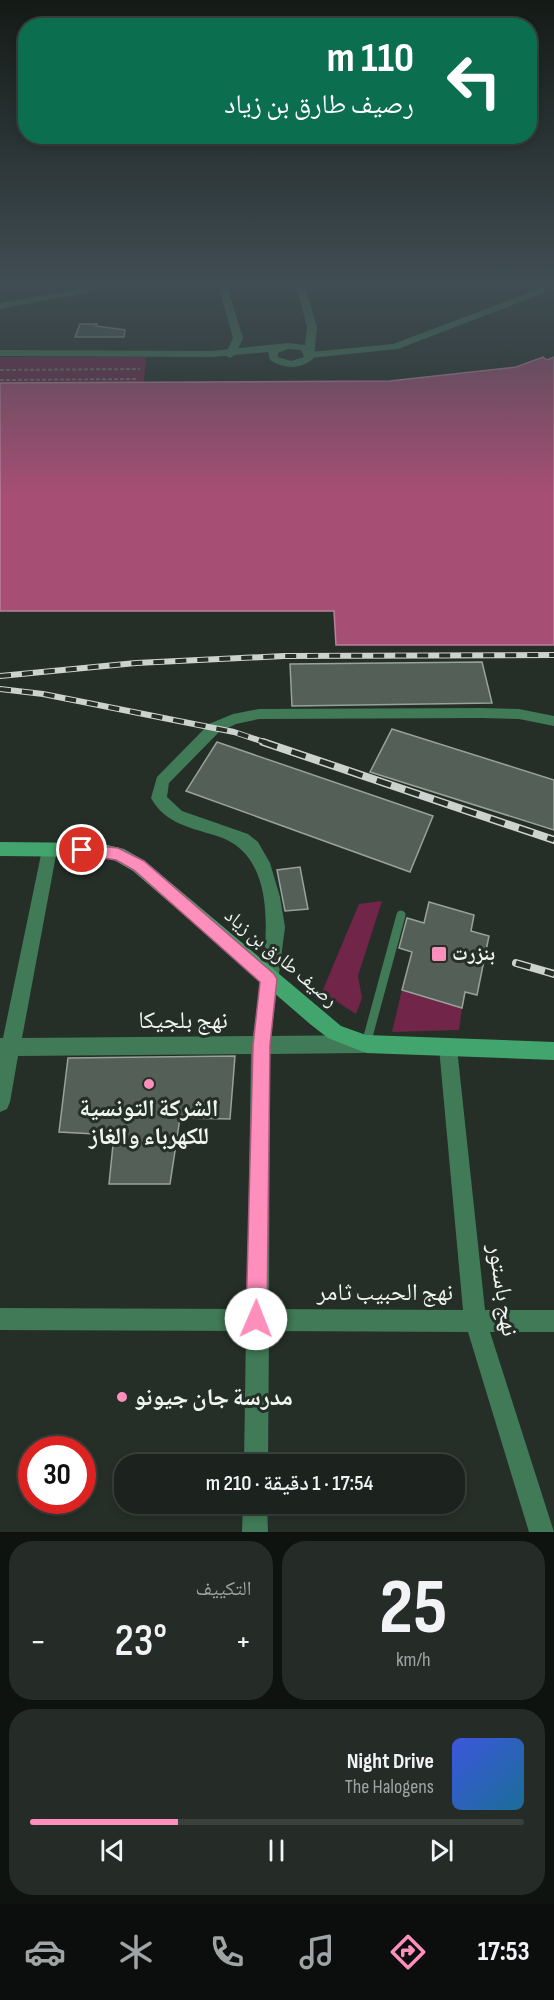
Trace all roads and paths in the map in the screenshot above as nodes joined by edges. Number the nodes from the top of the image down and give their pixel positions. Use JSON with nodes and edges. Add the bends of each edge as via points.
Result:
{"nodes":[{"id":1,"x":249,"y":351,"type":"edge"},
{"id":2,"x":277,"y":351,"type":"edge"},
{"id":3,"x":307,"y":351,"type":"edge"},
{"id":4,"x":340,"y":351,"type":"edge"},
{"id":5,"x":0,"y":353,"type":"edge"},
{"id":6,"x":230,"y":354,"type":"junction"},
{"id":7,"x":309,"y":354,"type":"junction"},
{"id":8,"x":98,"y":360,"type":"dead end"},
{"id":9,"x":26,"y":361,"type":"dead end"},
{"id":10,"x":280,"y":363,"type":"junction"},
{"id":11,"x":96,"y":369,"type":"junction"},
{"id":12,"x":140,"y":369,"type":"dead end"},
{"id":13,"x":0,"y":370,"type":"edge"},
{"id":14,"x":23,"y":370,"type":"junction"},
{"id":15,"x":138,"y":379,"type":"dead end"},
{"id":16,"x":0,"y":380,"type":"edge"},
{"id":17,"x":554,"y":721,"type":"edge"},
{"id":18,"x":0,"y":849,"type":"edge"},
{"id":19,"x":49,"y":849,"type":"junction"},
{"id":20,"x":401,"y":915,"type":"dead end"},
{"id":21,"x":268,"y":979,"type":"junction"},
{"id":22,"x":366,"y":1044,"type":"junction"},
{"id":23,"x":261,"y":1045,"type":"junction"},
{"id":24,"x":5,"y":1047,"type":"edge"},
{"id":25,"x":448,"y":1048,"type":"junction"},
{"id":26,"x":554,"y":1051,"type":"edge"},
{"id":27,"x":0,"y":1102,"type":"edge"},
{"id":28,"x":0,"y":1318,"type":"edge"},
{"id":29,"x":256,"y":1319,"type":"junction"},
{"id":30,"x":476,"y":1320,"type":"junction"},
{"id":31,"x":554,"y":1321,"type":"edge"},
{"id":32,"x":256,"y":1454,"type":"edge"},
{"id":33,"x":255,"y":1514,"type":"edge"},
{"id":34,"x":255,"y":1532,"type":"edge"},
{"id":35,"x":542,"y":1532,"type":"edge"}],
"edges":[{"from":1,"to":6,"type":"street"},
{"from":2,"to":10,"type":"street","via":[[272,355]]},
{"from":3,"to":7,"type":"street"},
{"from":4,"to":7,"type":"street"},
{"from":5,"to":6,"type":"street"},
{"from":6,"to":10,"type":"street"},
{"from":7,"to":10,"type":"street","via":[[306,361],[297,364]]},
{"from":8,"to":11,"type":"path"},
{"from":9,"to":14,"type":"path"},
{"from":11,"to":12,"type":"path"},
{"from":11,"to":14,"type":"path"},
{"from":13,"to":14,"type":"path"},
{"from":15,"to":16,"type":"path"},
{"from":17,"to":21,"type":"street","via":[[482,712],[294,712],[233,719],[214,728],[162,782],[159,798],[170,812],[246,841],[260,858],[276,927]]},
{"from":18,"to":19,"type":"main road","name":"رصيف طارق بن زياد"},
{"from":19,"to":21,"type":"main road","name":"رصيف طارق بن زياد","via":[[99,850],[118,854],[139,866]]},
{"from":19,"to":24,"type":"street"},
{"from":20,"to":22,"type":"lane"},
{"from":21,"to":22,"type":"main road","name":"رصيف طارق بن زياد","via":[[335,1032]]},
{"from":21,"to":23,"type":"street"},
{"from":22,"to":23,"type":"street","name":"نهج بلجيكا"},
{"from":22,"to":25,"type":"main road","name":"رصيف طارق بن زياد"},
{"from":23,"to":24,"type":"street","name":"نهج بلجيكا"},
{"from":23,"to":29,"type":"street"},
{"from":24,"to":27,"type":"street"},
{"from":25,"to":26,"type":"main road","name":"رصيف طارق بن زياد"},
{"from":25,"to":30,"type":"street","name":"نهج باستور"},
{"from":28,"to":29,"type":"street","name":"نهج الحبيب ثامر"},
{"from":29,"to":30,"type":"street","name":"نهج الحبيب ثامر"},
{"from":29,"to":32,"type":"street"},
{"from":30,"to":31,"type":"street","name":"نهج الحبيب ثامر"},
{"from":30,"to":35,"type":"street","name":"نهج باستور"},
{"from":33,"to":34,"type":"street"}]}
